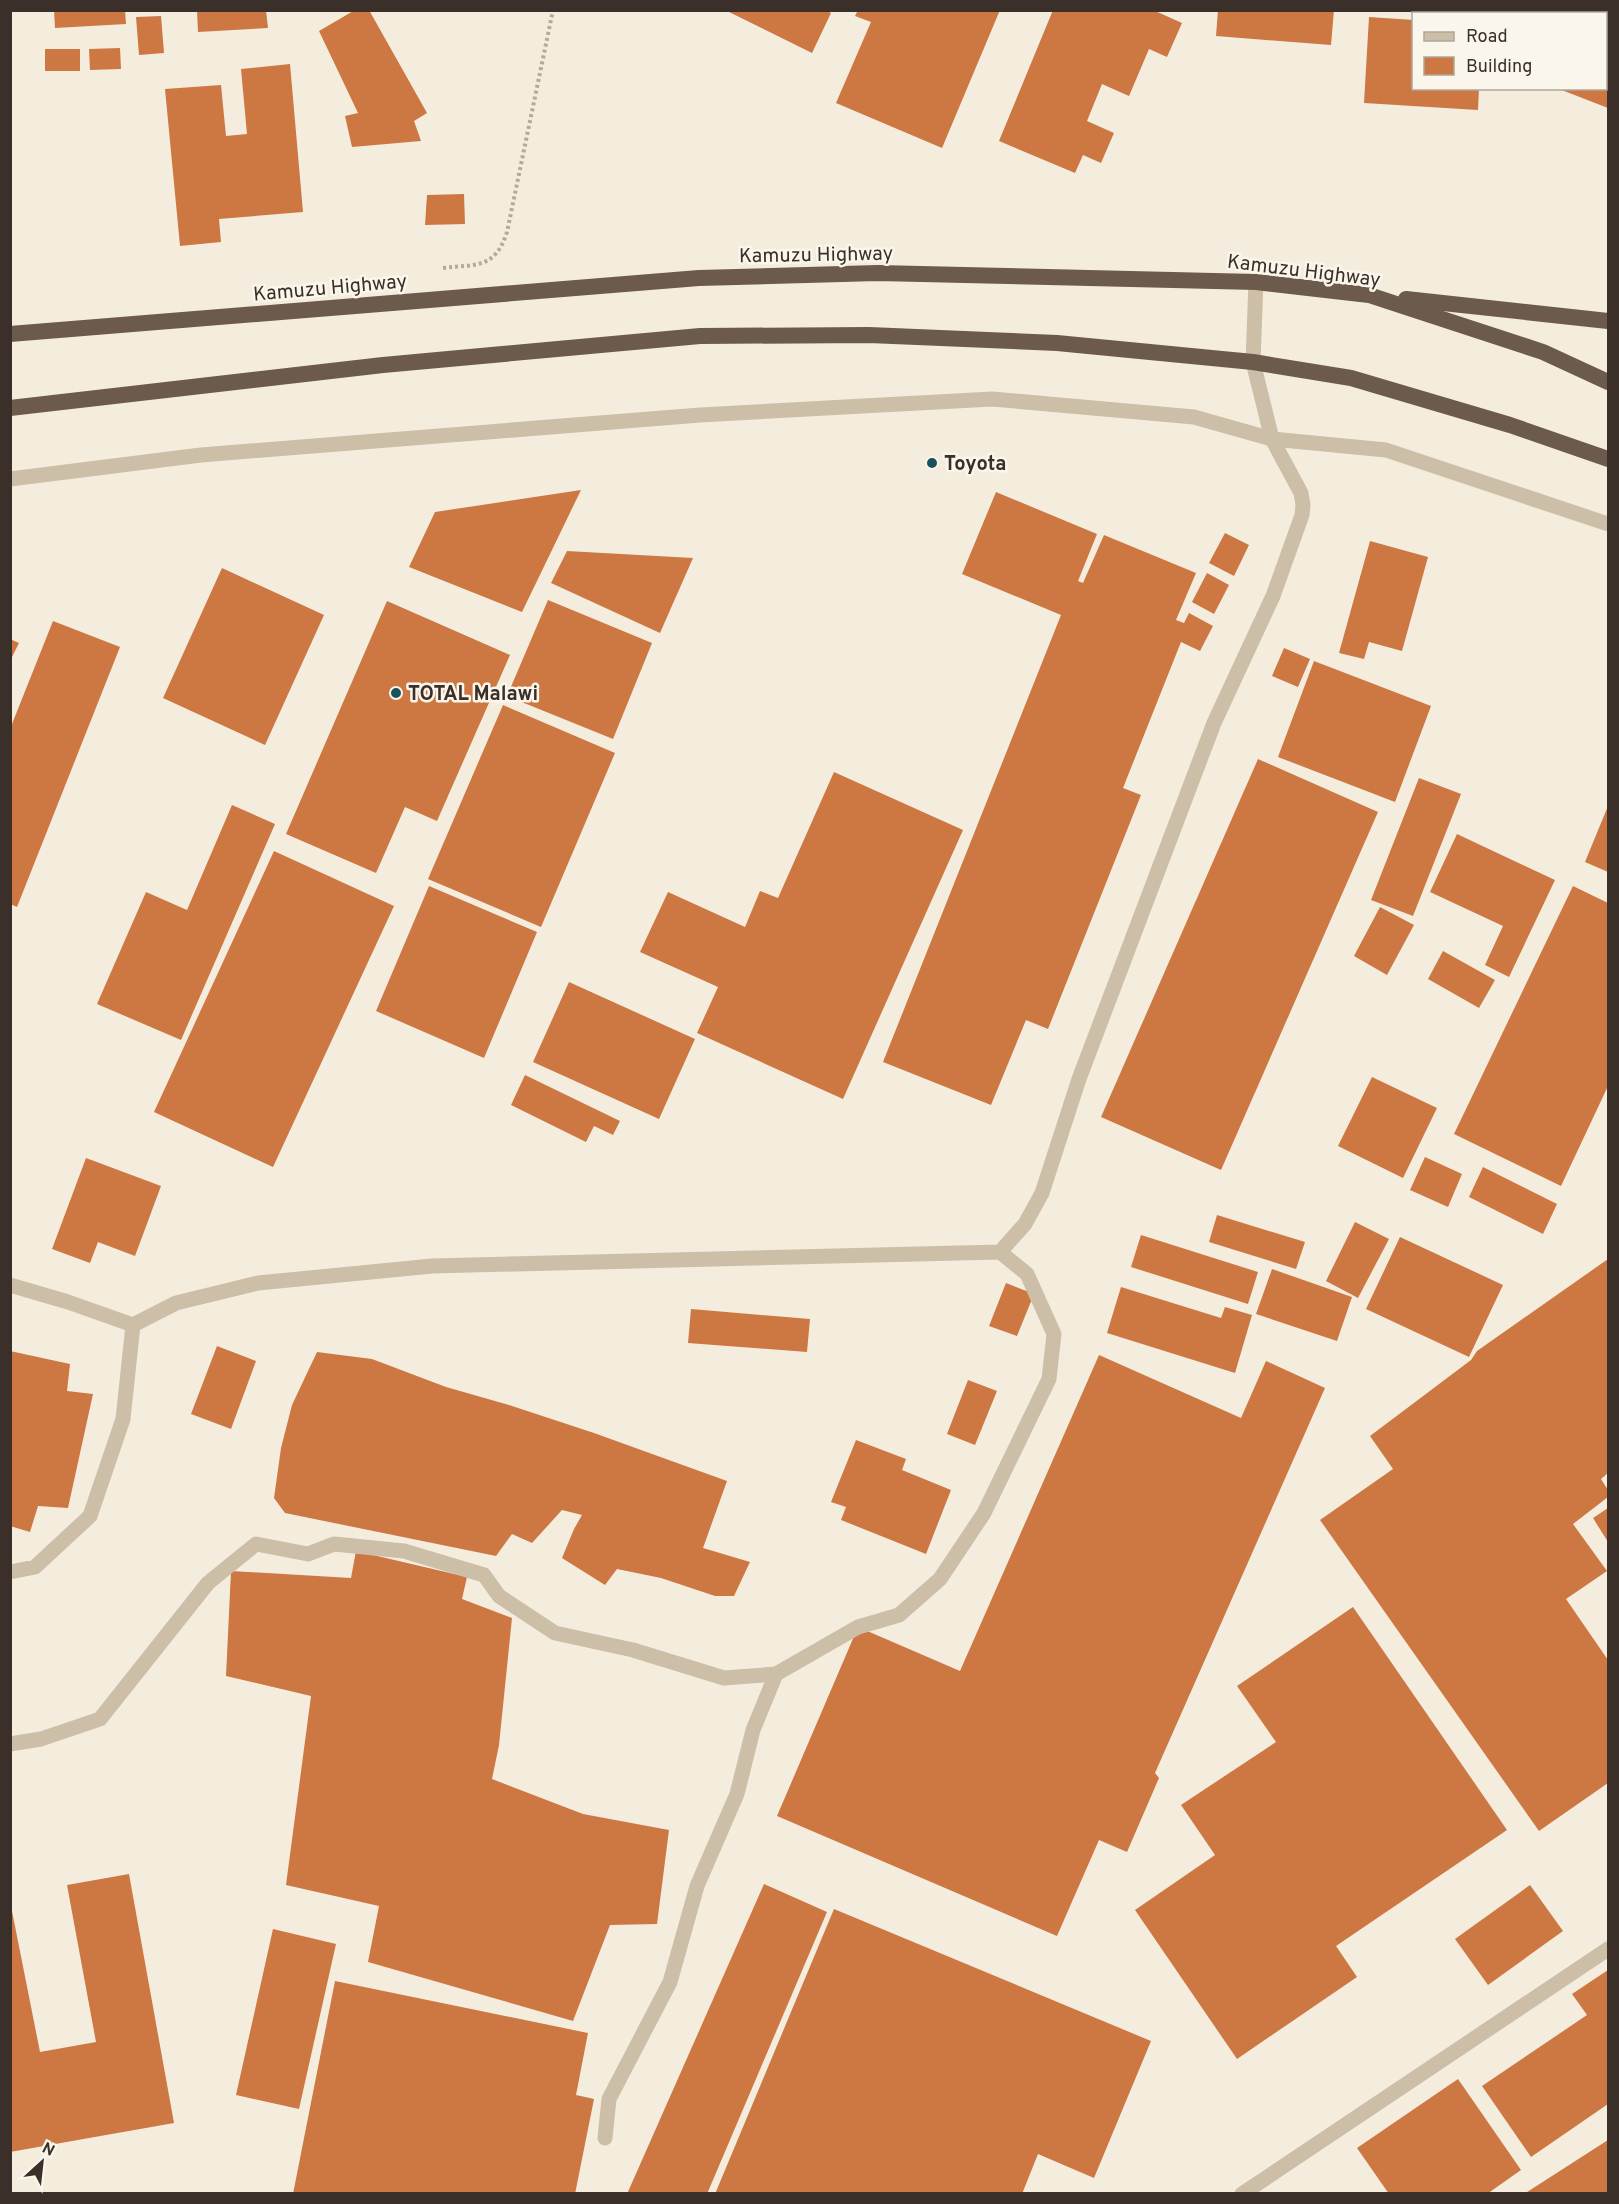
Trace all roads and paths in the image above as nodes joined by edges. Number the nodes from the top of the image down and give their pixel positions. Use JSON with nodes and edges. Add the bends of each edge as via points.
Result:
{"nodes":[{"id":1,"x":553,"y":10,"type":"edge"},
{"id":2,"x":442,"y":268,"type":"dead end"},
{"id":3,"x":1256,"y":282,"type":"junction"},
{"id":4,"x":1369,"y":295,"type":"junction"},
{"id":5,"x":1608,"y":321,"type":"edge"},
{"id":6,"x":10,"y":334,"type":"edge"},
{"id":7,"x":1253,"y":362,"type":"junction"},
{"id":8,"x":1608,"y":382,"type":"edge"},
{"id":9,"x":10,"y":408,"type":"edge"},
{"id":10,"x":1272,"y":439,"type":"junction"},
{"id":11,"x":1608,"y":459,"type":"edge"},
{"id":12,"x":10,"y":479,"type":"edge"},
{"id":13,"x":1608,"y":524,"type":"edge"},
{"id":14,"x":1000,"y":1252,"type":"junction"},
{"id":15,"x":10,"y":1285,"type":"edge"},
{"id":16,"x":133,"y":1325,"type":"junction"},
{"id":17,"x":10,"y":1572,"type":"edge"},
{"id":18,"x":776,"y":1674,"type":"junction"},
{"id":19,"x":10,"y":1744,"type":"edge"},
{"id":20,"x":1608,"y":1949,"type":"edge"},
{"id":21,"x":605,"y":2138,"type":"dead end"},
{"id":22,"x":1242,"y":2193,"type":"edge"}],
"edges":[{"from":1,"to":2,"type":"path","via":[[502,249],[490,261]]},
{"from":3,"to":4,"type":"highway","name":"Kamuzu Highway"},
{"from":3,"to":6,"type":"highway","name":"Kamuzu Highway","via":[[878,273],[699,278]]},
{"from":3,"to":7,"type":"street"},
{"from":4,"to":5,"type":"highway"},
{"from":4,"to":8,"type":"highway","name":"Kamuzu Highway","via":[[1543,352]]},
{"from":7,"to":9,"type":"highway","via":[[1045,342],[869,335],[700,336],[383,365]]},
{"from":7,"to":10,"type":"street"},
{"from":7,"to":11,"type":"highway","via":[[1351,378]]},
{"from":10,"to":12,"type":"street","via":[[1194,417],[992,399],[700,415],[201,454]]},
{"from":10,"to":13,"type":"street","via":[[1386,450]]},
{"from":10,"to":14,"type":"street","via":[[1301,493],[1302,516],[1273,596],[1214,723],[1079,1079],[1042,1193],[1025,1224]]},
{"from":14,"to":16,"type":"street","via":[[432,1266],[258,1282],[176,1303]]},
{"from":14,"to":18,"type":"street","via":[[1027,1274],[1054,1334],[1049,1379],[984,1513],[940,1580],[899,1615],[858,1627]]},
{"from":15,"to":16,"type":"street"},
{"from":16,"to":17,"type":"street","via":[[123,1419],[90,1516],[35,1568]]},
{"from":18,"to":19,"type":"street","via":[[724,1678],[633,1650],[555,1633],[499,1596],[484,1575],[404,1551],[334,1544],[308,1554],[256,1544],[208,1583],[100,1719],[41,1739]]},
{"from":18,"to":21,"type":"street","via":[[753,1730],[737,1794],[697,1886],[670,1982],[609,2099]]},
{"from":20,"to":22,"type":"street"}]}
